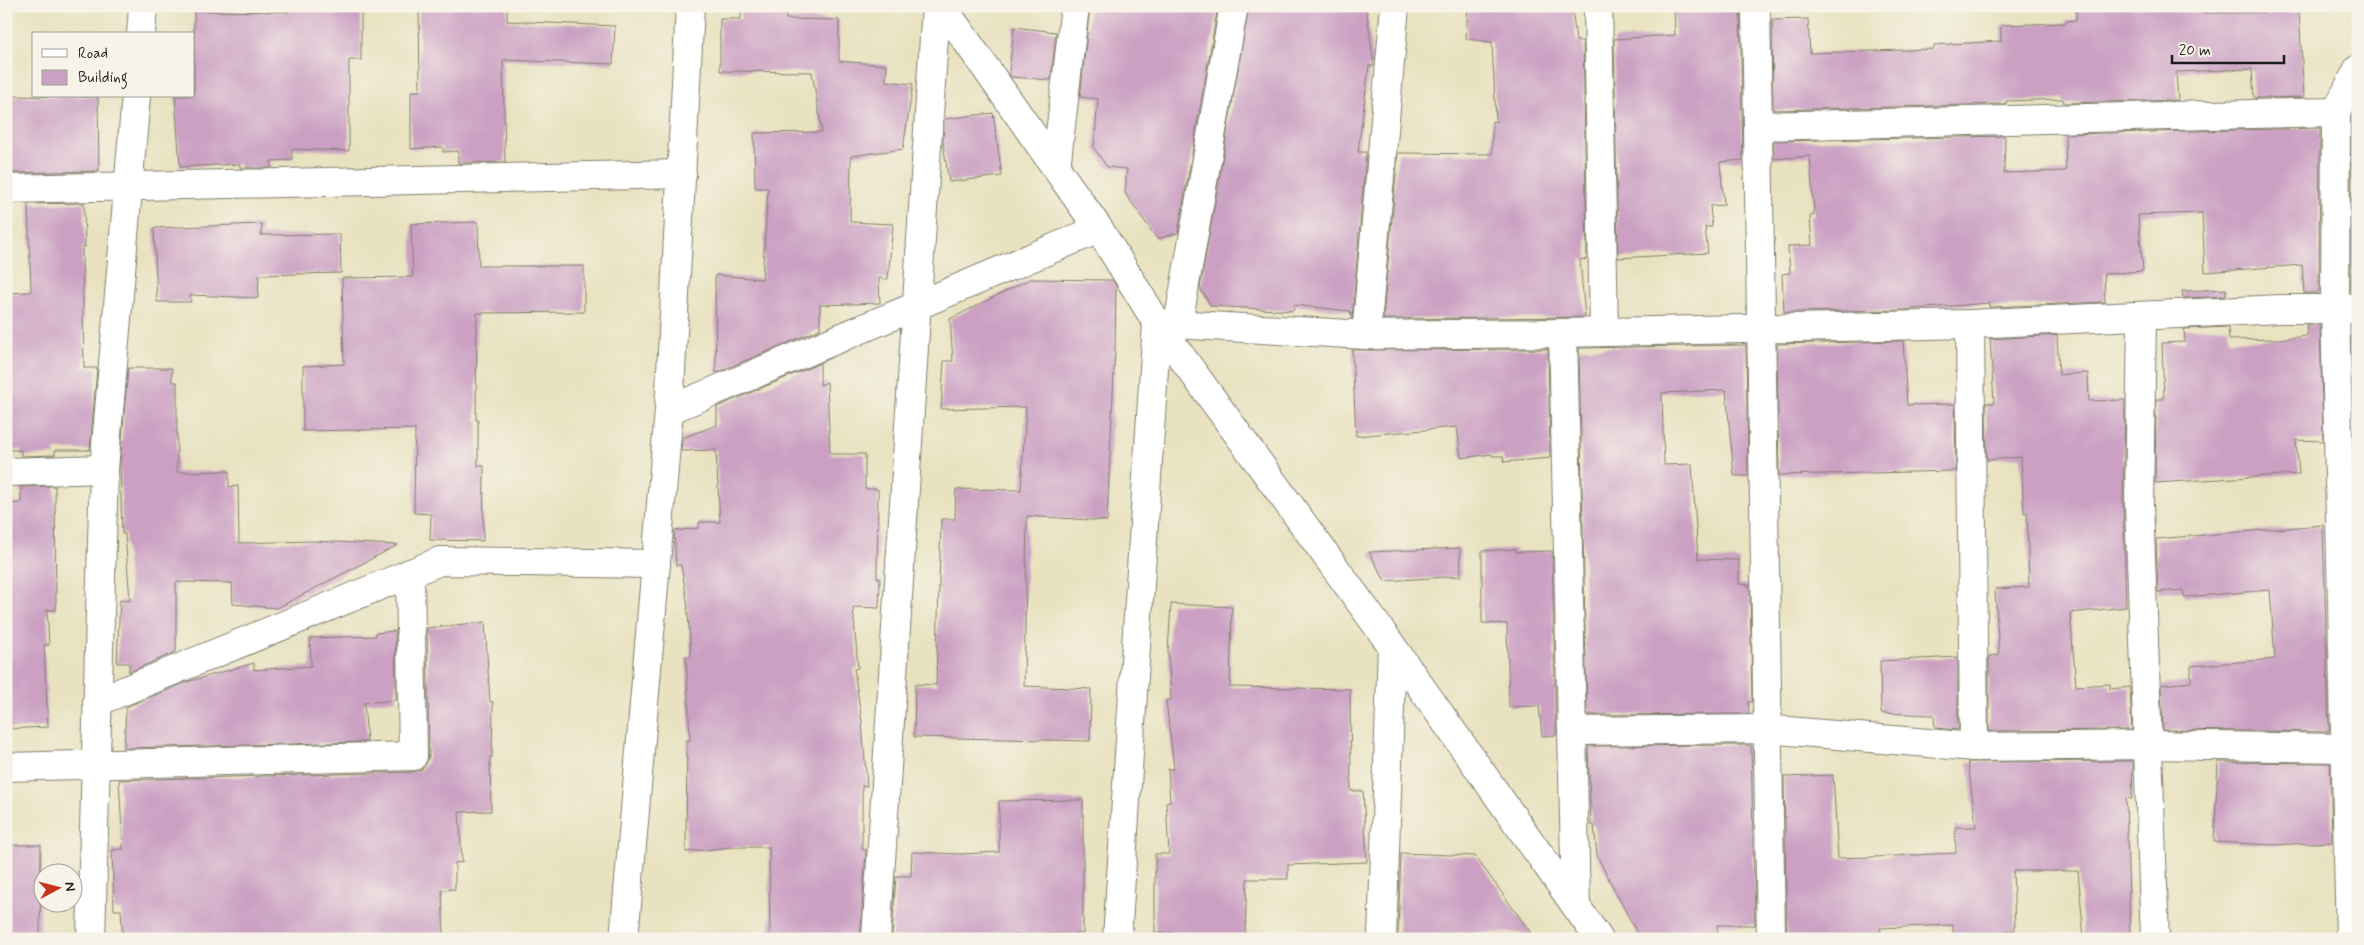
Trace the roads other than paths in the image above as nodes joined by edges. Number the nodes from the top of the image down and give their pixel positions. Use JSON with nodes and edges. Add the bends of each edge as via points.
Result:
{"nodes":[{"id":1,"x":143,"y":6,"type":"edge"},
{"id":2,"x":690,"y":6,"type":"edge"},
{"id":3,"x":936,"y":6,"type":"edge"},
{"id":4,"x":942,"y":6,"type":"edge"},
{"id":5,"x":1076,"y":6,"type":"edge"},
{"id":6,"x":1234,"y":6,"type":"edge"},
{"id":7,"x":1395,"y":6,"type":"edge"},
{"id":8,"x":1598,"y":6,"type":"edge"},
{"id":9,"x":1756,"y":6,"type":"edge"},
{"id":10,"x":141,"y":32,"type":"edge"},
{"id":11,"x":2358,"y":69,"type":"edge"},
{"id":12,"x":136,"y":98,"type":"edge"},
{"id":13,"x":2336,"y":112,"type":"junction"},
{"id":14,"x":1758,"y":126,"type":"junction"},
{"id":15,"x":1056,"y":168,"type":"junction"},
{"id":16,"x":682,"y":174,"type":"junction"},
{"id":17,"x":130,"y":186,"type":"junction"},
{"id":18,"x":6,"y":189,"type":"edge"},
{"id":19,"x":1098,"y":229,"type":"junction"},
{"id":20,"x":917,"y":306,"type":"junction"},
{"id":21,"x":2346,"y":309,"type":"edge"},
{"id":22,"x":2142,"y":318,"type":"junction"},
{"id":23,"x":1168,"y":323,"type":"junction"},
{"id":24,"x":1970,"y":324,"type":"junction"},
{"id":25,"x":1763,"y":327,"type":"junction"},
{"id":26,"x":1604,"y":331,"type":"junction"},
{"id":27,"x":1563,"y":333,"type":"junction"},
{"id":28,"x":1366,"y":335,"type":"junction"},
{"id":29,"x":669,"y":410,"type":"junction"},
{"id":30,"x":104,"y":470,"type":"junction"},
{"id":31,"x":6,"y":472,"type":"edge"},
{"id":32,"x":656,"y":564,"type":"junction"},
{"id":33,"x":410,"y":574,"type":"junction"},
{"id":34,"x":1392,"y":646,"type":"junction"},
{"id":35,"x":97,"y":702,"type":"junction"},
{"id":36,"x":1767,"y":729,"type":"junction"},
{"id":37,"x":1573,"y":731,"type":"junction"},
{"id":38,"x":2148,"y":745,"type":"junction"},
{"id":39,"x":1974,"y":747,"type":"junction"},
{"id":40,"x":2344,"y":748,"type":"junction"},
{"id":41,"x":95,"y":766,"type":"junction"},
{"id":42,"x":6,"y":767,"type":"edge"},
{"id":43,"x":1576,"y":906,"type":"junction"},
{"id":44,"x":92,"y":939,"type":"edge"},
{"id":45,"x":624,"y":939,"type":"edge"},
{"id":46,"x":876,"y":939,"type":"edge"},
{"id":47,"x":1117,"y":939,"type":"edge"},
{"id":48,"x":1382,"y":939,"type":"edge"},
{"id":49,"x":1599,"y":939,"type":"edge"},
{"id":50,"x":1771,"y":939,"type":"edge"},
{"id":51,"x":2156,"y":939,"type":"edge"},
{"id":52,"x":2350,"y":939,"type":"edge"}],
"edges":[{"from":1,"to":10,"type":"street"},
{"from":2,"to":16,"type":"street"},
{"from":3,"to":20,"type":"street"},
{"from":4,"to":15,"type":"street"},
{"from":5,"to":15,"type":"street"},
{"from":6,"to":23,"type":"street"},
{"from":7,"to":28,"type":"street"},
{"from":8,"to":26,"type":"street"},
{"from":9,"to":14,"type":"street"},
{"from":11,"to":13,"type":"street"},
{"from":12,"to":17,"type":"street"},
{"from":13,"to":14,"type":"street"},
{"from":13,"to":21,"type":"street"},
{"from":14,"to":25,"type":"street"},
{"from":15,"to":19,"type":"street"},
{"from":16,"to":17,"type":"street"},
{"from":16,"to":29,"type":"street"},
{"from":17,"to":18,"type":"street"},
{"from":17,"to":30,"type":"street"},
{"from":19,"to":20,"type":"street"},
{"from":19,"to":23,"type":"street"},
{"from":20,"to":29,"type":"street"},
{"from":20,"to":46,"type":"street"},
{"from":21,"to":22,"type":"street"},
{"from":21,"to":40,"type":"street"},
{"from":22,"to":24,"type":"street"},
{"from":22,"to":38,"type":"street","via":[[2139,505]]},
{"from":23,"to":28,"type":"street"},
{"from":23,"to":34,"type":"street"},
{"from":23,"to":47,"type":"street"},
{"from":24,"to":25,"type":"street"},
{"from":24,"to":39,"type":"street"},
{"from":25,"to":26,"type":"street"},
{"from":25,"to":36,"type":"street"},
{"from":26,"to":27,"type":"street"},
{"from":27,"to":28,"type":"street"},
{"from":27,"to":37,"type":"street"},
{"from":29,"to":32,"type":"street"},
{"from":30,"to":31,"type":"street"},
{"from":30,"to":35,"type":"street"},
{"from":32,"to":33,"type":"street","via":[[440,561]]},
{"from":32,"to":45,"type":"street"},
{"from":33,"to":35,"type":"street"},
{"from":33,"to":41,"type":"street","via":[[413,756]]},
{"from":34,"to":43,"type":"street"},
{"from":34,"to":48,"type":"street"},
{"from":35,"to":41,"type":"street"},
{"from":36,"to":37,"type":"street"},
{"from":36,"to":39,"type":"street"},
{"from":36,"to":50,"type":"street"},
{"from":37,"to":43,"type":"street"},
{"from":38,"to":39,"type":"street"},
{"from":38,"to":40,"type":"street"},
{"from":38,"to":51,"type":"street"},
{"from":40,"to":52,"type":"street"},
{"from":41,"to":42,"type":"street"},
{"from":41,"to":44,"type":"street"},
{"from":43,"to":49,"type":"street"}]}
